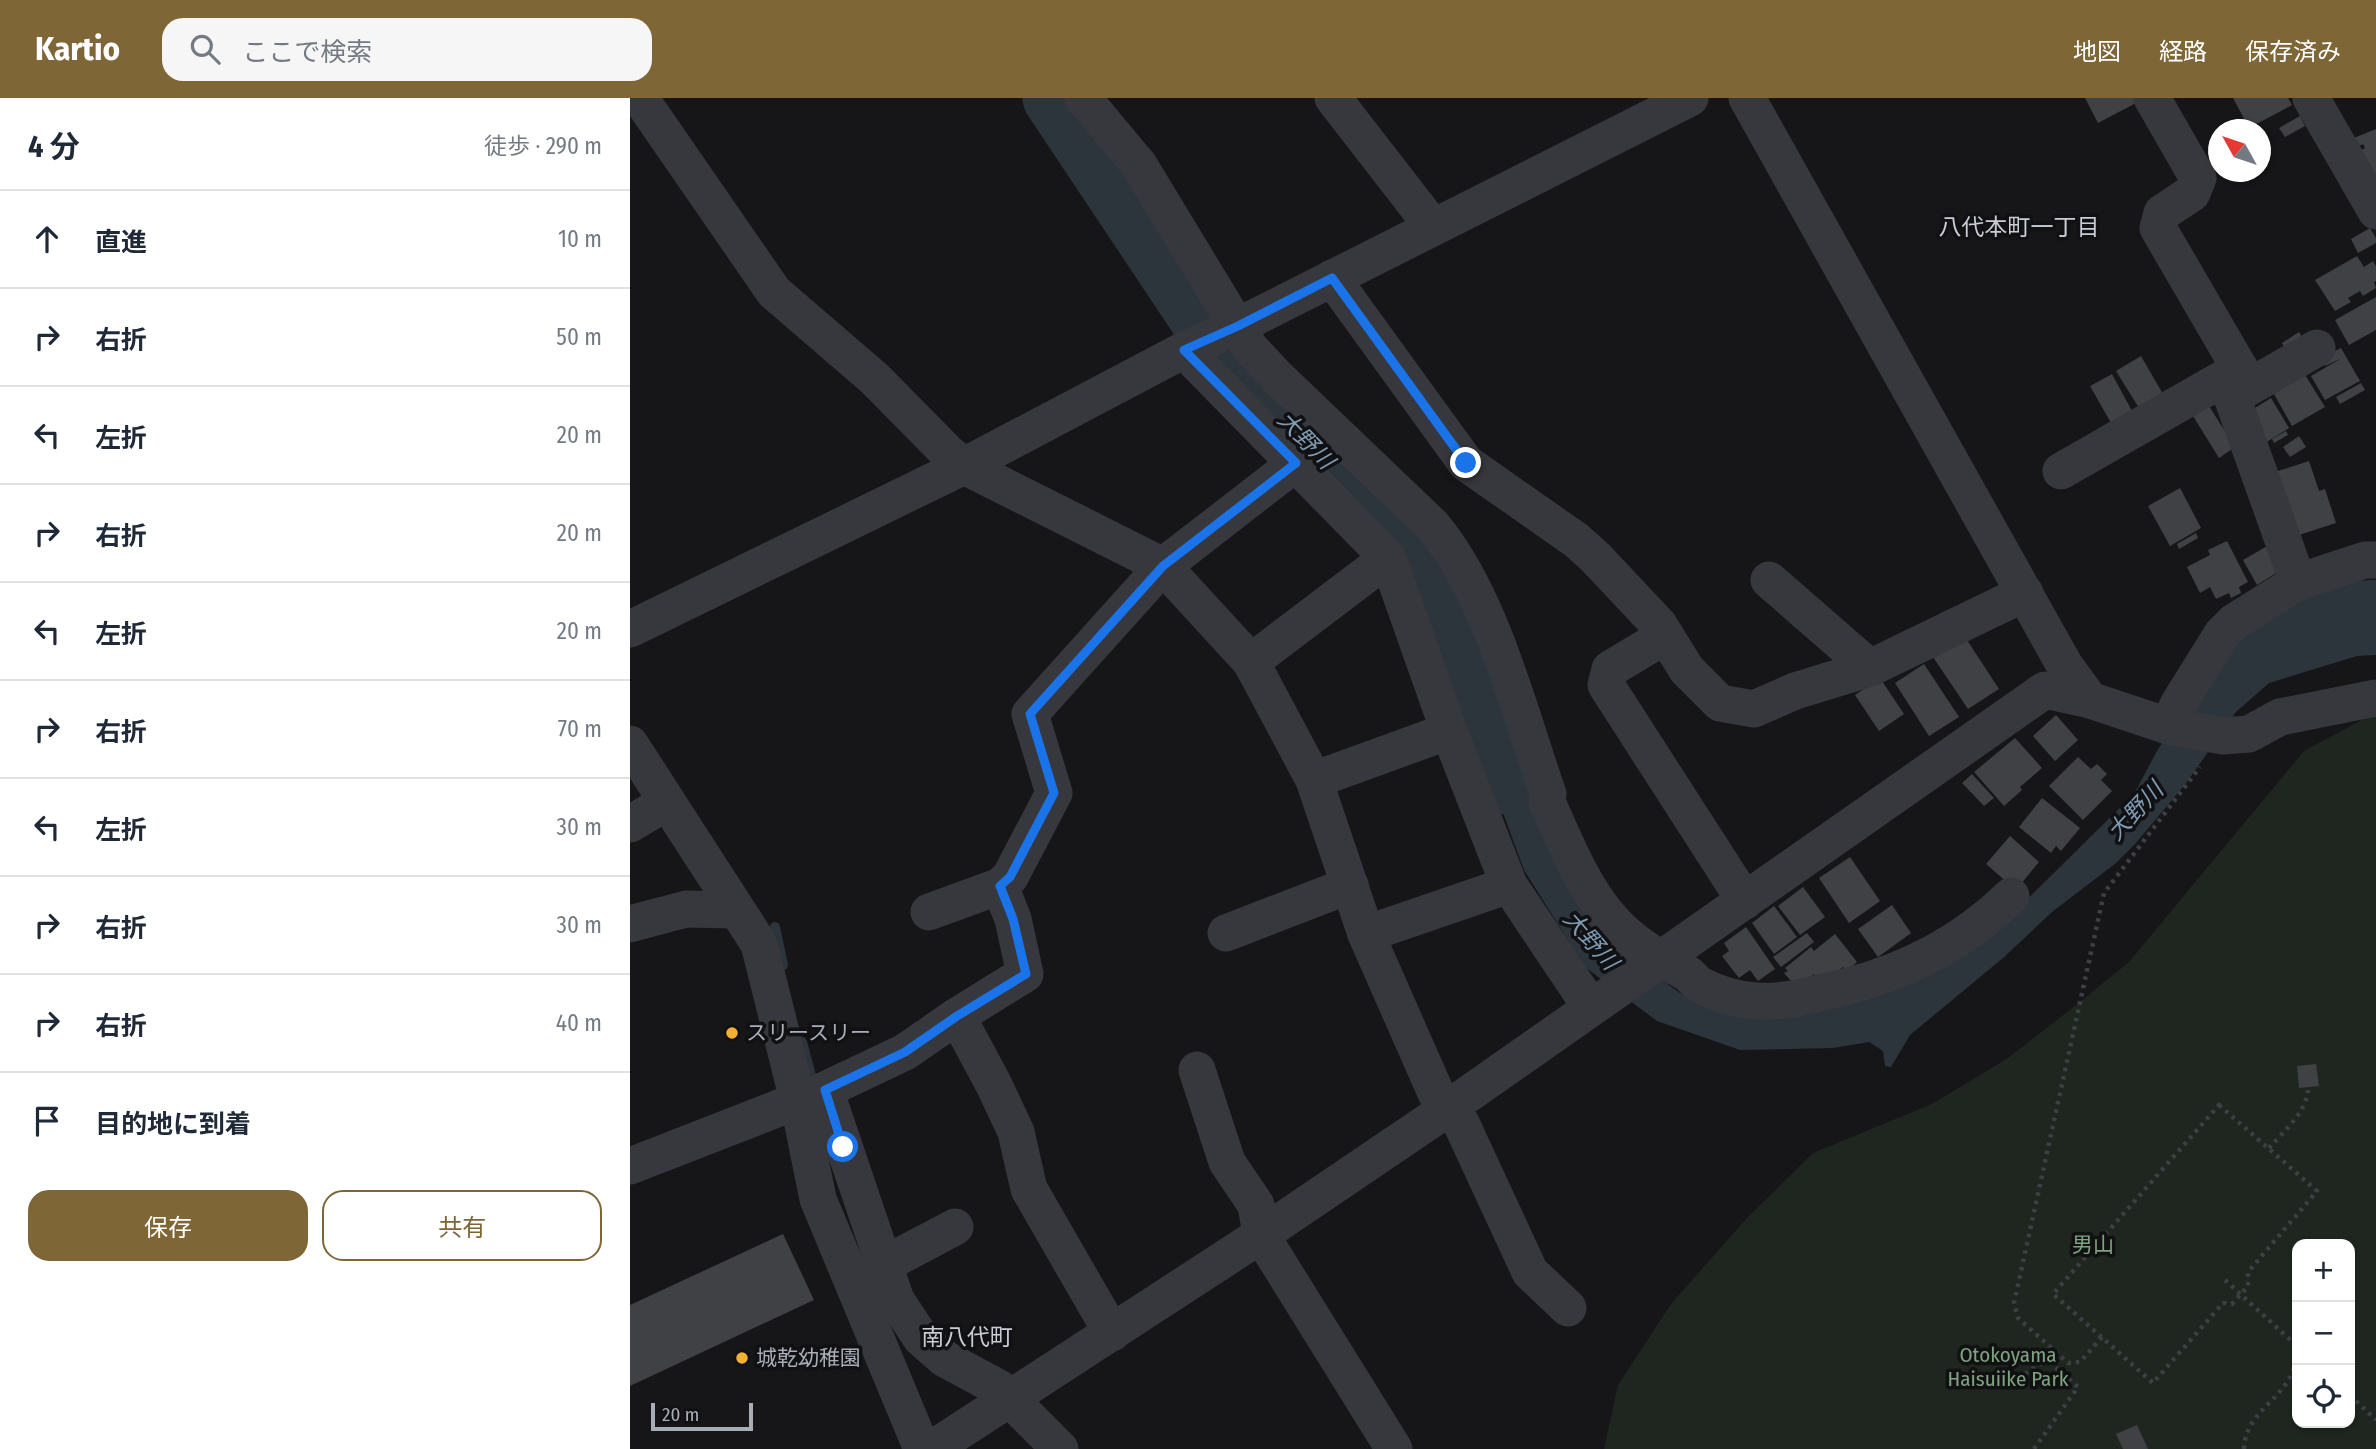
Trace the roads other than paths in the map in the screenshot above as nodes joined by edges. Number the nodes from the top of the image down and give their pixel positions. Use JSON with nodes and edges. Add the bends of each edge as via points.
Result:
{"nodes":[{"id":1,"x":640,"y":98,"type":"edge"},
{"id":2,"x":1083,"y":98,"type":"edge"},
{"id":3,"x":1333,"y":98,"type":"edge"},
{"id":4,"x":1690,"y":98,"type":"edge"},
{"id":5,"x":1747,"y":98,"type":"edge"},
{"id":6,"x":2152,"y":98,"type":"edge"},
{"id":7,"x":2311,"y":98,"type":"edge"},
{"id":8,"x":2376,"y":211,"type":"edge"},
{"id":9,"x":1433,"y":227,"type":"junction"},
{"id":10,"x":1332,"y":278,"type":"junction"},
{"id":11,"x":1238,"y":326,"type":"junction"},
{"id":12,"x":2316,"y":348,"type":"dead end"},
{"id":13,"x":1184,"y":350,"type":"junction"},
{"id":14,"x":2236,"y":383,"type":"junction"},
{"id":15,"x":1296,"y":463,"type":"junction"},
{"id":16,"x":964,"y":466,"type":"junction"},
{"id":17,"x":2061,"y":471,"type":"dead end"},
{"id":18,"x":1388,"y":558,"type":"junction"},
{"id":19,"x":2376,"y":560,"type":"edge"},
{"id":20,"x":1163,"y":566,"type":"junction"},
{"id":21,"x":1769,"y":580,"type":"dead end"},
{"id":22,"x":2298,"y":582,"type":"junction"},
{"id":23,"x":2025,"y":593,"type":"junction"},
{"id":24,"x":630,"y":629,"type":"edge"},
{"id":25,"x":1665,"y":636,"type":"junction"},
{"id":26,"x":1251,"y":662,"type":"junction"},
{"id":27,"x":1870,"y":668,"type":"junction"},
{"id":28,"x":2376,"y":698,"type":"edge"},
{"id":29,"x":2090,"y":701,"type":"junction"},
{"id":30,"x":2168,"y":726,"type":"junction"},
{"id":31,"x":1449,"y":731,"type":"junction"},
{"id":32,"x":630,"y":744,"type":"edge"},
{"id":33,"x":1314,"y":780,"type":"junction"},
{"id":34,"x":667,"y":802,"type":"junction"},
{"id":35,"x":630,"y":824,"type":"edge"},
{"id":36,"x":1350,"y":885,"type":"junction"},
{"id":37,"x":1509,"y":885,"type":"junction"},
{"id":38,"x":1000,"y":886,"type":"junction"},
{"id":39,"x":2011,"y":896,"type":"dead end"},
{"id":40,"x":1745,"y":901,"type":"junction"},
{"id":41,"x":736,"y":910,"type":"junction"},
{"id":42,"x":929,"y":912,"type":"dead end"},
{"id":43,"x":630,"y":924,"type":"edge"},
{"id":44,"x":1226,"y":933,"type":"dead end"},
{"id":45,"x":1366,"y":934,"type":"junction"},
{"id":46,"x":1660,"y":958,"type":"junction"},
{"id":47,"x":1594,"y":1005,"type":"junction"},
{"id":48,"x":957,"y":1016,"type":"junction"},
{"id":49,"x":1197,"y":1070,"type":"dead end"},
{"id":50,"x":811,"y":1095,"type":"junction"},
{"id":51,"x":1447,"y":1109,"type":"junction"},
{"id":52,"x":630,"y":1166,"type":"edge"},
{"id":53,"x":954,"y":1227,"type":"dead end"},
{"id":54,"x":1261,"y":1235,"type":"junction"},
{"id":55,"x":884,"y":1265,"type":"junction"},
{"id":56,"x":852,"y":1282,"type":"junction"},
{"id":57,"x":1568,"y":1308,"type":"dead end"},
{"id":58,"x":1112,"y":1333,"type":"junction"},
{"id":59,"x":1003,"y":1404,"type":"junction"},
{"id":60,"x":922,"y":1449,"type":"edge"},
{"id":61,"x":932,"y":1449,"type":"edge"},
{"id":62,"x":1060,"y":1449,"type":"edge"},
{"id":63,"x":1394,"y":1449,"type":"edge"}],
"edges":[{"from":1,"to":16,"type":"street","via":[[774,292],[875,379]]},
{"from":2,"to":11,"type":"street","via":[[1139,165]]},
{"from":3,"to":9,"type":"street"},
{"from":4,"to":9,"type":"street"},
{"from":5,"to":23,"type":"street"},
{"from":6,"to":14,"type":"street","via":[[2198,178],[2192,192],[2162,213],[2158,228]]},
{"from":7,"to":8,"type":"street"},
{"from":9,"to":10,"type":"street"},
{"from":10,"to":11,"type":"street"},
{"from":10,"to":25,"type":"street","via":[[1466,463],[1576,540]]},
{"from":11,"to":13,"type":"street"},
{"from":11,"to":46,"type":"street","via":[[1250,348],[1278,378],[1449,546],[1488,618],[1547,802],[1578,871],[1607,914]]},
{"from":12,"to":14,"type":"street"},
{"from":13,"to":15,"type":"street"},
{"from":13,"to":16,"type":"street"},
{"from":14,"to":17,"type":"street"},
{"from":14,"to":22,"type":"street"},
{"from":15,"to":18,"type":"street"},
{"from":15,"to":20,"type":"street"},
{"from":16,"to":20,"type":"street"},
{"from":16,"to":24,"type":"street"},
{"from":18,"to":26,"type":"street"},
{"from":18,"to":31,"type":"street"},
{"from":19,"to":22,"type":"street"},
{"from":20,"to":26,"type":"street"},
{"from":20,"to":38,"type":"street","via":[[1030,714],[1054,793],[1010,877]]},
{"from":21,"to":27,"type":"street"},
{"from":22,"to":30,"type":"street","via":[[2222,634]]},
{"from":23,"to":27,"type":"street"},
{"from":23,"to":29,"type":"street"},
{"from":25,"to":27,"type":"street","via":[[1687,670],[1720,703],[1754,709]]},
{"from":25,"to":40,"type":"street","via":[[1610,669],[1606,685]]},
{"from":26,"to":33,"type":"street"},
{"from":28,"to":30,"type":"street","via":[[2280,717],[2236,735]]},
{"from":29,"to":30,"type":"street"},
{"from":29,"to":40,"type":"street","via":[[2045,690]]},
{"from":31,"to":33,"type":"street"},
{"from":31,"to":37,"type":"street"},
{"from":32,"to":34,"type":"street"},
{"from":33,"to":36,"type":"street"},
{"from":34,"to":35,"type":"street"},
{"from":34,"to":41,"type":"street"},
{"from":36,"to":44,"type":"street"},
{"from":36,"to":45,"type":"street"},
{"from":37,"to":45,"type":"street"},
{"from":37,"to":47,"type":"street"},
{"from":38,"to":42,"type":"street"},
{"from":38,"to":48,"type":"street","via":[[1026,974]]},
{"from":39,"to":46,"type":"street","via":[[1978,926],[1924,959],[1800,999],[1735,998],[1696,983]]},
{"from":40,"to":46,"type":"street"},
{"from":41,"to":43,"type":"street","via":[[686,909]]},
{"from":41,"to":50,"type":"street","via":[[759,944]]},
{"from":45,"to":51,"type":"street"},
{"from":46,"to":47,"type":"street"},
{"from":47,"to":51,"type":"street"},
{"from":48,"to":50,"type":"street","via":[[905,1052]]},
{"from":48,"to":58,"type":"street","via":[[1016,1132],[1029,1189]]},
{"from":49,"to":54,"type":"street","via":[[1227,1162],[1256,1205]]},
{"from":50,"to":52,"type":"street"},
{"from":50,"to":55,"type":"street"},
{"from":50,"to":56,"type":"street","via":[[818,1199]]},
{"from":51,"to":54,"type":"street"},
{"from":51,"to":57,"type":"street","via":[[1461,1123],[1530,1272]]},
{"from":53,"to":55,"type":"street"},
{"from":54,"to":58,"type":"street"},
{"from":54,"to":63,"type":"street"},
{"from":55,"to":56,"type":"street"},
{"from":55,"to":59,"type":"street","via":[[896,1300],[921,1338],[944,1359],[999,1388]]},
{"from":56,"to":60,"type":"street"},
{"from":58,"to":59,"type":"street"},
{"from":59,"to":61,"type":"street"},
{"from":59,"to":62,"type":"street"}]}
